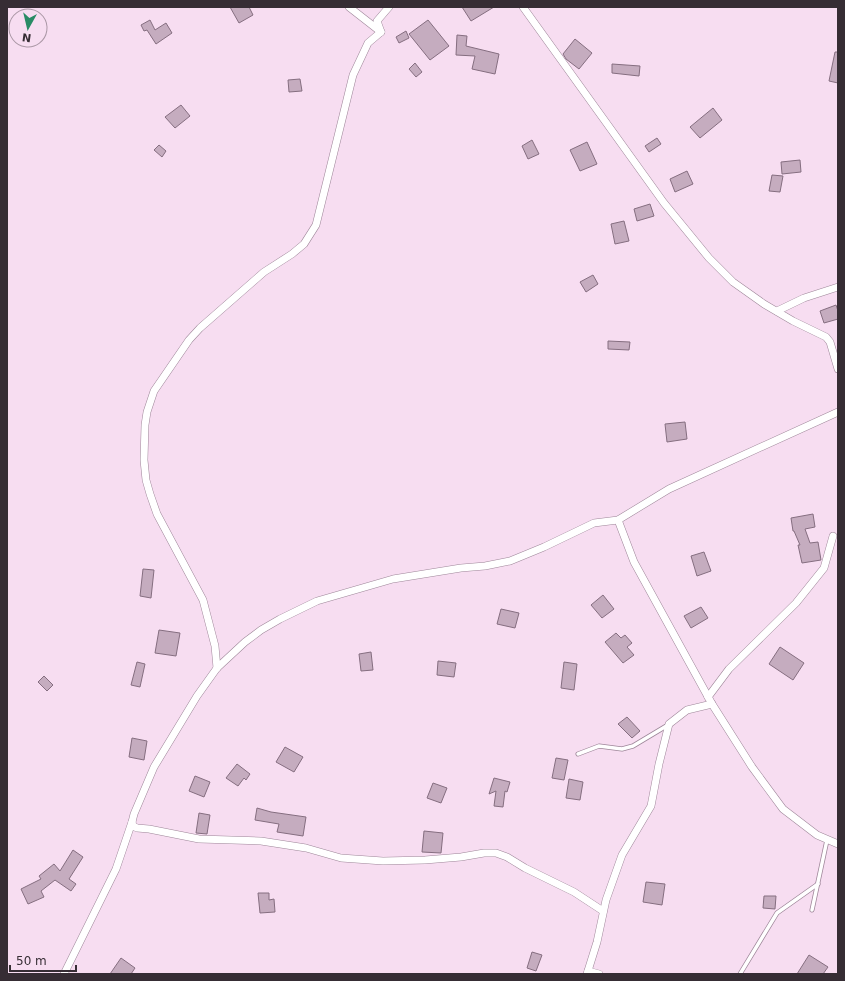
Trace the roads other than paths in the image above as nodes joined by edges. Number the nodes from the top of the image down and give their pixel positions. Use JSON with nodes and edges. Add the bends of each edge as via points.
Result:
{"nodes":[{"id":1,"x":350,"y":7,"type":"edge"},
{"id":2,"x":388,"y":7,"type":"edge"},
{"id":3,"x":523,"y":7,"type":"edge"},
{"id":4,"x":381,"y":32,"type":"junction"},
{"id":5,"x":838,"y":287,"type":"edge"},
{"id":6,"x":777,"y":312,"type":"junction"},
{"id":7,"x":838,"y":369,"type":"edge"},
{"id":8,"x":838,"y":412,"type":"edge"},
{"id":9,"x":618,"y":520,"type":"junction"},
{"id":10,"x":833,"y":536,"type":"dead end"},
{"id":11,"x":217,"y":668,"type":"junction"},
{"id":12,"x":710,"y":701,"type":"junction"},
{"id":13,"x":669,"y":724,"type":"junction"},
{"id":14,"x":578,"y":754,"type":"dead end"},
{"id":15,"x":132,"y":822,"type":"junction"},
{"id":16,"x":827,"y":840,"type":"junction"},
{"id":17,"x":838,"y":844,"type":"edge"},
{"id":18,"x":818,"y":884,"type":"junction"},
{"id":19,"x":812,"y":910,"type":"dead end"},
{"id":20,"x":603,"y":912,"type":"junction"},
{"id":21,"x":588,"y":972,"type":"edge"},
{"id":22,"x":64,"y":974,"type":"edge"},
{"id":23,"x":599,"y":974,"type":"edge"},
{"id":24,"x":740,"y":974,"type":"edge"}],
"edges":[{"from":1,"to":4,"type":"street"},
{"from":2,"to":4,"type":"street","via":[[377,21]]},
{"from":3,"to":6,"type":"street","via":[[664,203],[709,258],[733,282]]},
{"from":4,"to":11,"type":"street","via":[[368,43],[353,75],[316,225],[311,234],[304,244],[264,272],[200,328],[154,391],[147,412],[144,460],[146,480],[163,526],[202,600]]},
{"from":5,"to":6,"type":"street","via":[[804,298]]},
{"from":6,"to":7,"type":"street","via":[[826,337]]},
{"from":8,"to":9,"type":"street","via":[[670,489]]},
{"from":9,"to":11,"type":"street","via":[[594,523],[530,553],[499,564],[393,579],[317,601],[261,630]]},
{"from":9,"to":12,"type":"street","via":[[634,562]]},
{"from":10,"to":12,"type":"street","via":[[824,568],[796,603],[729,669]]},
{"from":11,"to":15,"type":"street","via":[[154,767]]},
{"from":12,"to":13,"type":"street","via":[[687,710]]},
{"from":12,"to":16,"type":"street","via":[[752,767],[783,809]]},
{"from":13,"to":14,"type":"lane","via":[[632,746],[622,749],[599,746]]},
{"from":13,"to":20,"type":"street","via":[[651,806],[622,855]]},
{"from":15,"to":20,"type":"street","via":[[137,828],[199,839],[261,840],[306,848],[341,858],[425,860],[496,853],[574,892]]},
{"from":15,"to":22,"type":"street","via":[[116,869]]},
{"from":16,"to":17,"type":"street"},
{"from":16,"to":18,"type":"lane"},
{"from":18,"to":19,"type":"lane"},
{"from":18,"to":24,"type":"lane","via":[[777,913]]},
{"from":20,"to":21,"type":"street"},
{"from":21,"to":23,"type":"street"}]}
